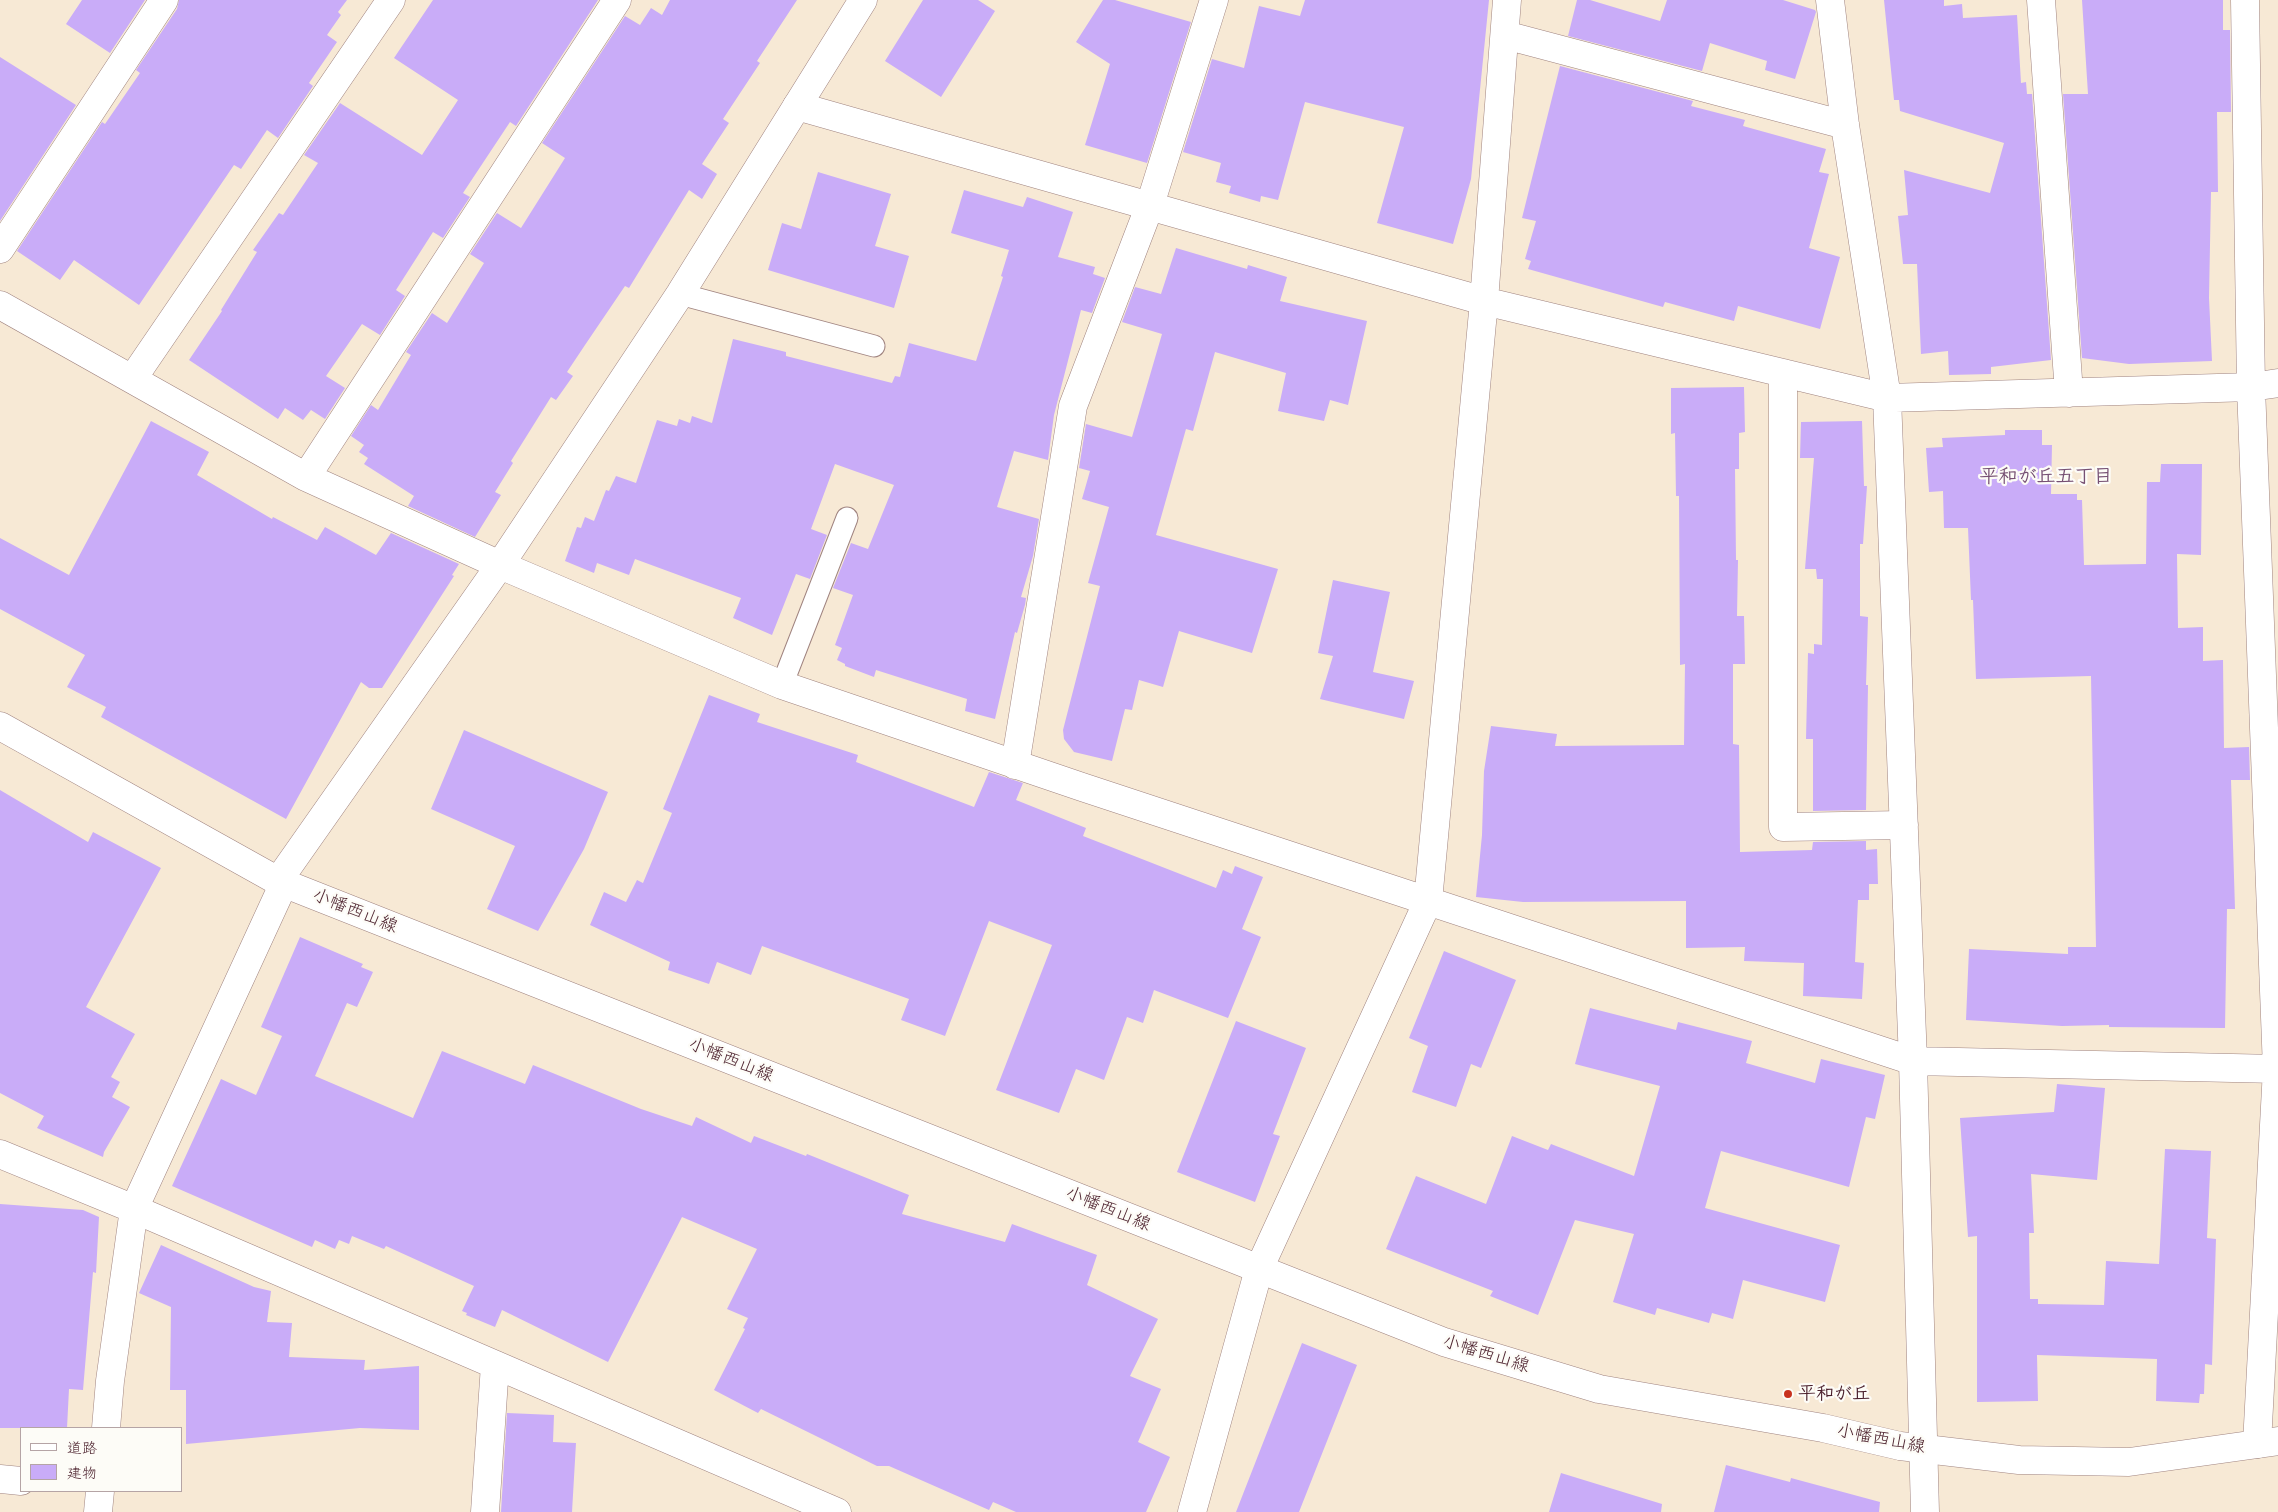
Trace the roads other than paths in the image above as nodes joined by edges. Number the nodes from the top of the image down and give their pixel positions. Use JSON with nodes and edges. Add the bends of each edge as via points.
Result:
{"nodes":[{"id":1,"x":164,"y":0,"type":"edge"},
{"id":2,"x":391,"y":0,"type":"edge"},
{"id":3,"x":617,"y":0,"type":"edge"},
{"id":4,"x":864,"y":0,"type":"edge"},
{"id":5,"x":1214,"y":0,"type":"edge"},
{"id":6,"x":1507,"y":0,"type":"edge"},
{"id":7,"x":1830,"y":0,"type":"edge"},
{"id":8,"x":2041,"y":0,"type":"edge"},
{"id":9,"x":2245,"y":0,"type":"edge"},
{"id":10,"x":1504,"y":35,"type":"junction"},
{"id":11,"x":797,"y":106,"type":"junction"},
{"id":12,"x":1845,"y":125,"type":"junction"},
{"id":13,"x":1150,"y":206,"type":"junction"},
{"id":14,"x":0,"y":249,"type":"edge"},
{"id":15,"x":680,"y":294,"type":"junction"},
{"id":16,"x":1484,"y":301,"type":"junction"},
{"id":17,"x":0,"y":305,"type":"edge"},
{"id":18,"x":874,"y":346,"type":"dead end"},
{"id":19,"x":1783,"y":373,"type":"junction"},
{"id":20,"x":133,"y":378,"type":"junction"},
{"id":21,"x":2278,"y":383,"type":"edge"},
{"id":22,"x":2251,"y":388,"type":"junction"},
{"id":23,"x":2069,"y":393,"type":"junction"},
{"id":24,"x":1887,"y":398,"type":"junction"},
{"id":25,"x":306,"y":477,"type":"junction"},
{"id":26,"x":847,"y":518,"type":"dead end"},
{"id":27,"x":500,"y":565,"type":"junction"},
{"id":28,"x":782,"y":685,"type":"junction"},
{"id":29,"x":0,"y":726,"type":"edge"},
{"id":30,"x":1015,"y":764,"type":"junction"},
{"id":31,"x":1904,"y":825,"type":"junction"},
{"id":32,"x":281,"y":882,"type":"junction"},
{"id":33,"x":1428,"y":901,"type":"junction"},
{"id":34,"x":1913,"y":1061,"type":"junction"},
{"id":35,"x":2277,"y":1069,"type":"edge"},
{"id":36,"x":0,"y":1154,"type":"edge"},
{"id":37,"x":134,"y":1209,"type":"junction"},
{"id":38,"x":1259,"y":1269,"type":"junction"},
{"id":39,"x":495,"y":1365,"type":"junction"},
{"id":40,"x":106,"y":1427,"type":"edge"},
{"id":41,"x":2267,"y":1442,"type":"edge"},
{"id":42,"x":1924,"y":1449,"type":"junction"},
{"id":43,"x":0,"y":1479,"type":"edge"},
{"id":44,"x":20,"y":1481,"type":"edge"},
{"id":45,"x":100,"y":1492,"type":"edge"},
{"id":46,"x":831,"y":1511,"type":"edge"},
{"id":47,"x":98,"y":1512,"type":"edge"},
{"id":48,"x":485,"y":1512,"type":"edge"},
{"id":49,"x":1192,"y":1512,"type":"edge"},
{"id":50,"x":1926,"y":1512,"type":"edge"}],
"edges":[{"from":1,"to":14,"type":"street"},
{"from":2,"to":20,"type":"street"},
{"from":3,"to":25,"type":"street"},
{"from":4,"to":11,"type":"street"},
{"from":5,"to":13,"type":"street"},
{"from":6,"to":10,"type":"street"},
{"from":7,"to":12,"type":"street"},
{"from":8,"to":23,"type":"street"},
{"from":9,"to":22,"type":"street"},
{"from":10,"to":12,"type":"street"},
{"from":10,"to":16,"type":"street"},
{"from":11,"to":13,"type":"street"},
{"from":11,"to":15,"type":"street"},
{"from":12,"to":24,"type":"street"},
{"from":13,"to":16,"type":"street"},
{"from":13,"to":30,"type":"street","via":[[1073,406]]},
{"from":15,"to":18,"type":"lane"},
{"from":15,"to":27,"type":"street"},
{"from":16,"to":19,"type":"street"},
{"from":16,"to":33,"type":"street"},
{"from":17,"to":20,"type":"street"},
{"from":19,"to":24,"type":"street"},
{"from":19,"to":31,"type":"street","via":[[1783,827]]},
{"from":20,"to":25,"type":"street"},
{"from":21,"to":22,"type":"street"},
{"from":22,"to":23,"type":"street"},
{"from":22,"to":35,"type":"street"},
{"from":23,"to":24,"type":"street"},
{"from":24,"to":31,"type":"street"},
{"from":25,"to":27,"type":"street"},
{"from":26,"to":28,"type":"lane"},
{"from":27,"to":28,"type":"street"},
{"from":27,"to":32,"type":"street"},
{"from":28,"to":30,"type":"street"},
{"from":29,"to":32,"type":"street","name":"小幡西山線"},
{"from":30,"to":33,"type":"street"},
{"from":31,"to":34,"type":"street"},
{"from":32,"to":37,"type":"street"},
{"from":32,"to":38,"type":"street","name":"小幡西山線"},
{"from":33,"to":34,"type":"street"},
{"from":33,"to":38,"type":"street"},
{"from":34,"to":35,"type":"street"},
{"from":34,"to":42,"type":"street"},
{"from":35,"to":41,"type":"street"},
{"from":36,"to":37,"type":"street"},
{"from":37,"to":39,"type":"street"},
{"from":37,"to":40,"type":"street"},
{"from":38,"to":42,"type":"street","name":"小幡西山線","via":[[1444,1342],[1599,1389],[1719,1408]]},
{"from":38,"to":49,"type":"street"},
{"from":39,"to":46,"type":"street"},
{"from":39,"to":48,"type":"street"},
{"from":41,"to":42,"type":"street","name":"小幡西山線","via":[[2129,1462],[2019,1460]]},
{"from":42,"to":50,"type":"street"},
{"from":43,"to":44,"type":"street"},
{"from":45,"to":47,"type":"street"}]}
